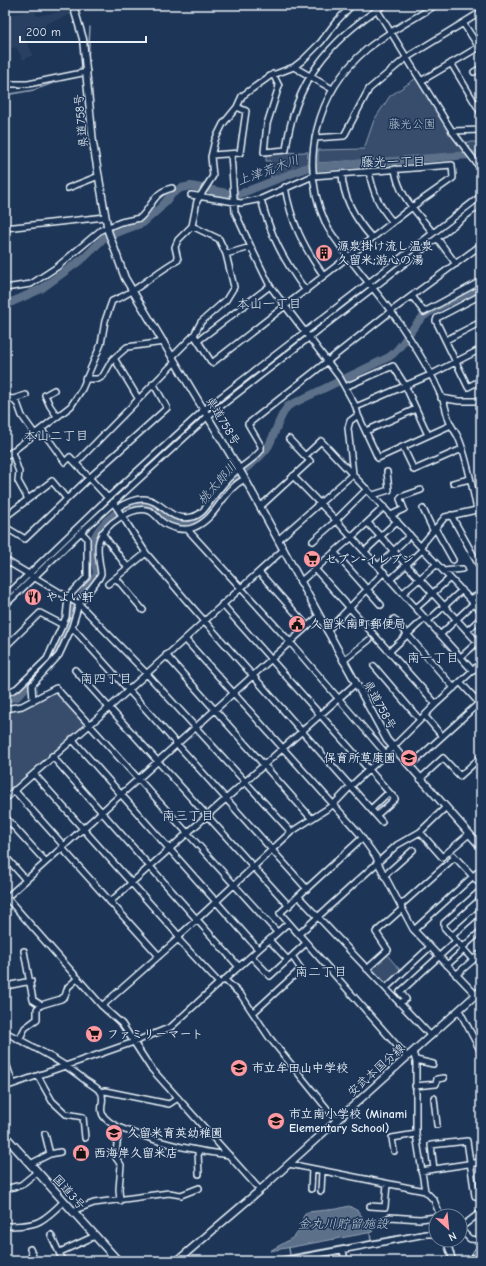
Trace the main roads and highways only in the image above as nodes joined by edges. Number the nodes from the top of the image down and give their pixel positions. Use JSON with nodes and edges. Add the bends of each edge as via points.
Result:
{"nodes":[{"id":1,"x":73,"y":5,"type":"edge"},
{"id":2,"x":481,"y":847,"type":"edge"},
{"id":3,"x":481,"y":990,"type":"edge"},
{"id":4,"x":5,"y":1136,"type":"edge"},
{"id":5,"x":118,"y":1261,"type":"edge"},
{"id":6,"x":177,"y":1261,"type":"edge"}],
"edges":[{"from":1,"to":2,"type":"main road","name":"県道758号","via":[[83,39],[93,143],[107,229],[119,264],[133,292],[245,479],[392,748]]},
{"from":3,"to":6,"type":"main road","name":"安武本国分線","via":[[260,1190]]},
{"from":4,"to":5,"type":"highway","name":"国道3号"}]}
